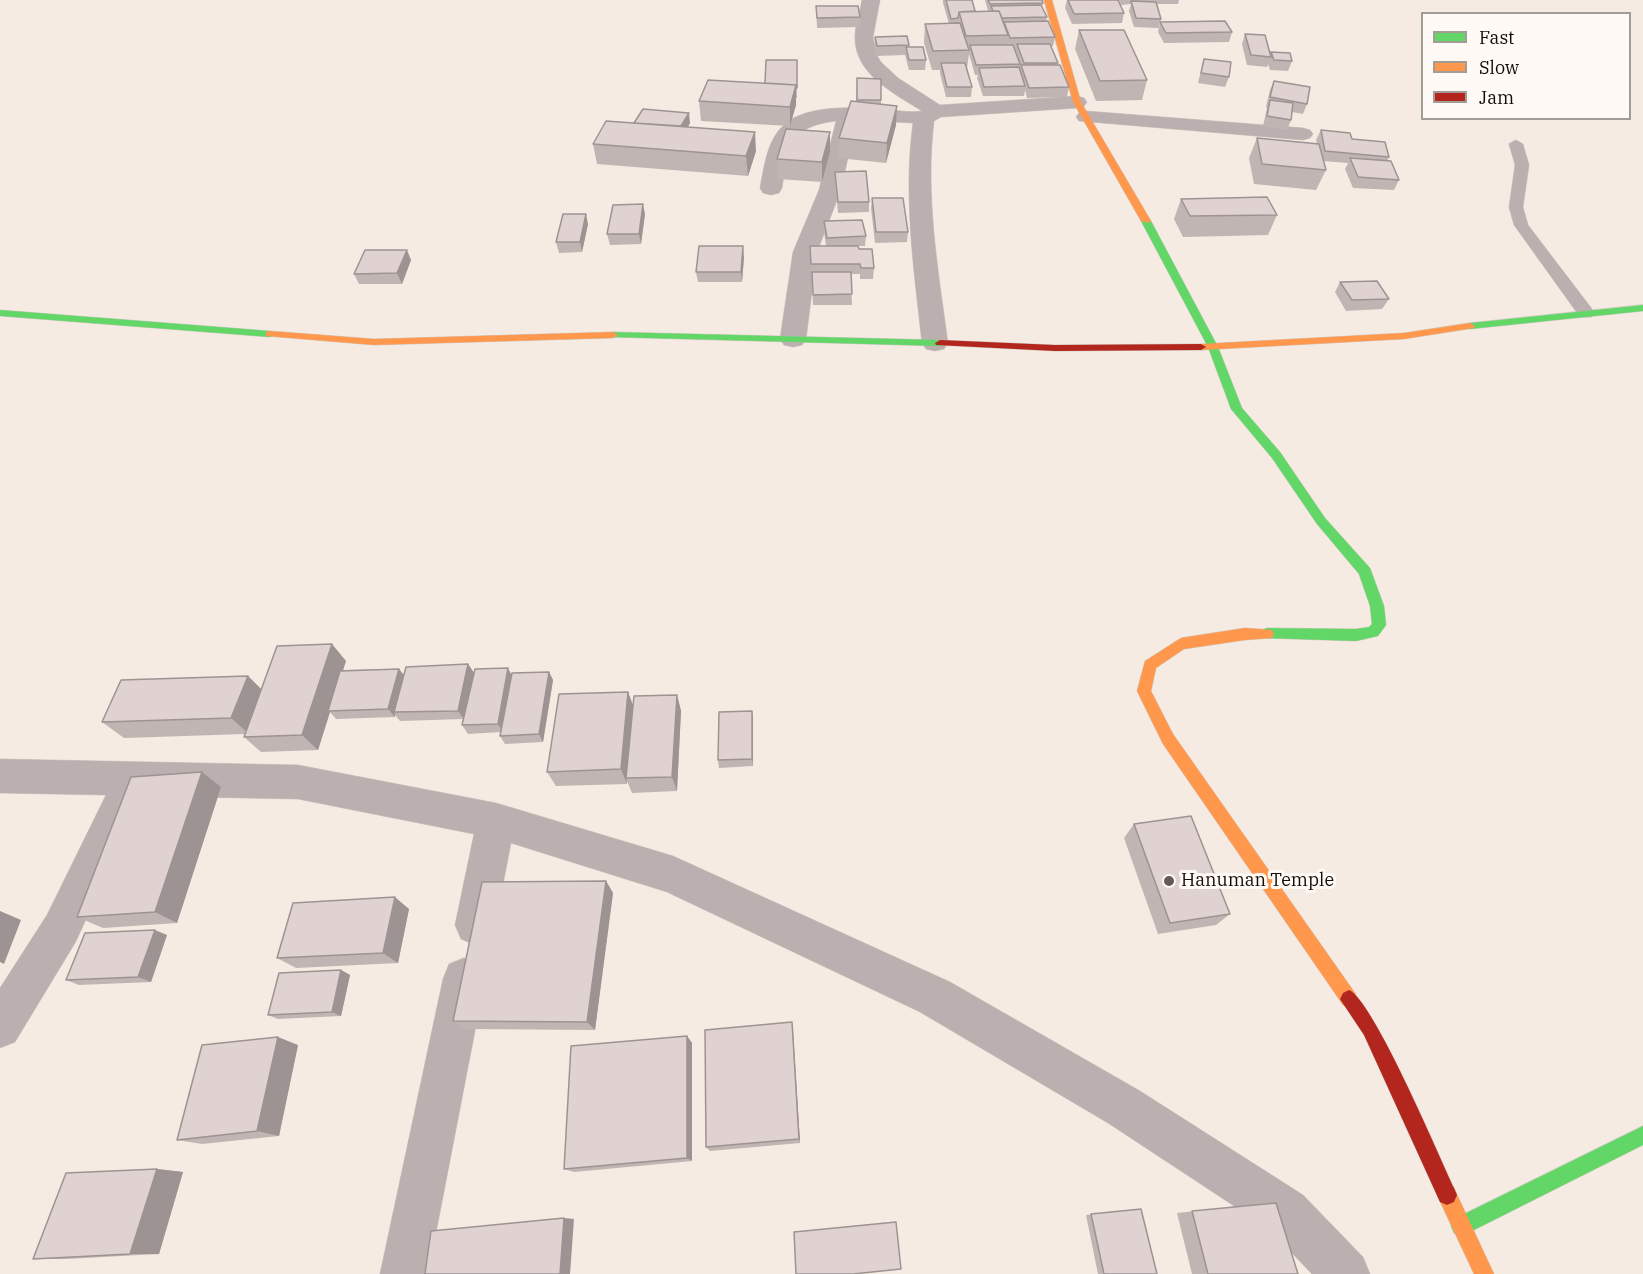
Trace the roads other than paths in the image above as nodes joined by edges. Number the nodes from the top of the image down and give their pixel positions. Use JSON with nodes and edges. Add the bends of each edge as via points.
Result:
{"nodes":[{"id":1,"x":871,"y":0,"type":"edge"},
{"id":2,"x":1048,"y":0,"type":"edge"},
{"id":3,"x":1082,"y":109,"type":"junction"},
{"id":4,"x":930,"y":114,"type":"junction"},
{"id":5,"x":847,"y":115,"type":"junction"},
{"id":6,"x":1304,"y":134,"type":"dead end"},
{"id":7,"x":1516,"y":144,"type":"dead end"},
{"id":8,"x":771,"y":188,"type":"dead end"},
{"id":9,"x":1643,"y":308,"type":"edge"},
{"id":10,"x":0,"y":313,"type":"edge"},
{"id":11,"x":1587,"y":314,"type":"junction"},
{"id":12,"x":793,"y":339,"type":"junction"},
{"id":13,"x":935,"y":343,"type":"junction"},
{"id":14,"x":1213,"y":346,"type":"junction"},
{"id":15,"x":0,"y":776,"type":"edge"},
{"id":16,"x":134,"y":779,"type":"junction"},
{"id":17,"x":496,"y":821,"type":"junction"},
{"id":18,"x":0,"y":1027,"type":"edge"},
{"id":19,"x":1643,"y":1135,"type":"edge"},
{"id":20,"x":1461,"y":1226,"type":"junction"},
{"id":21,"x":404,"y":1274,"type":"edge"},
{"id":22,"x":1346,"y":1274,"type":"edge"},
{"id":23,"x":1484,"y":1274,"type":"edge"}],
"edges":[{"from":1,"to":4,"type":"street","via":[[863,40],[867,55],[882,75]]},
{"from":2,"to":3,"type":"street"},
{"from":3,"to":4,"type":"street"},
{"from":3,"to":6,"type":"street"},
{"from":3,"to":14,"type":"street"},
{"from":4,"to":5,"type":"street"},
{"from":4,"to":13,"type":"street","via":[[920,141],[922,229]]},
{"from":5,"to":8,"type":"street","via":[[814,117],[793,127],[780,146]]},
{"from":5,"to":12,"type":"street","via":[[830,190],[805,252]]},
{"from":7,"to":11,"type":"lane","via":[[1522,165],[1516,207],[1521,225]]},
{"from":9,"to":11,"type":"street"},
{"from":10,"to":12,"type":"street","via":[[374,342],[591,334]]},
{"from":11,"to":14,"type":"street","via":[[1404,336]]},
{"from":12,"to":13,"type":"street"},
{"from":13,"to":14,"type":"street","via":[[1055,348]]},
{"from":14,"to":20,"type":"street","via":[[1237,409],[1365,572],[1379,625],[1373,632],[1356,635],[1245,634],[1181,644],[1150,665],[1144,691],[1168,739],[1370,1029]]},
{"from":15,"to":16,"type":"street"},
{"from":16,"to":17,"type":"street","via":[[298,782]]},
{"from":16,"to":18,"type":"street","via":[[61,929]]},
{"from":17,"to":21,"type":"street"},
{"from":17,"to":22,"type":"street","via":[[673,875],[935,997],[1124,1107],[1286,1212]]},
{"from":19,"to":20,"type":"street"},
{"from":20,"to":23,"type":"street"}]}
